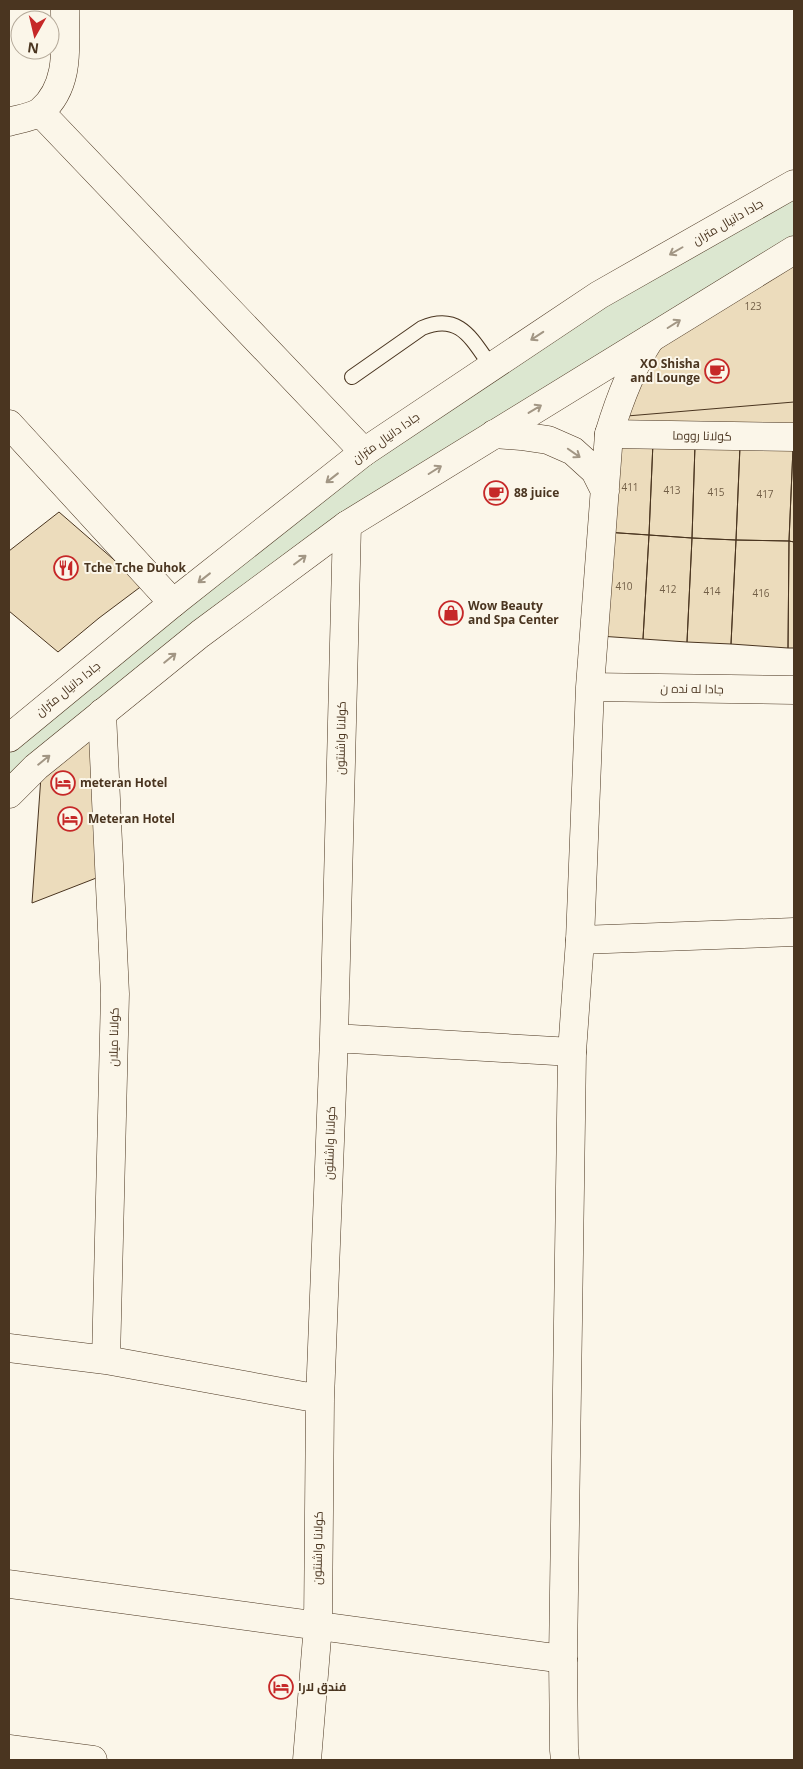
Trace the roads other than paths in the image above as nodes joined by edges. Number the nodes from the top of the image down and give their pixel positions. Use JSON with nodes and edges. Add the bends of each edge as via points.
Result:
{"nodes":[{"id":1,"x":65,"y":9,"type":"edge"},
{"id":2,"x":40,"y":112,"type":"junction"},
{"id":3,"x":9,"y":122,"type":"edge"},
{"id":4,"x":794,"y":184,"type":"edge"},
{"id":5,"x":794,"y":250,"type":"edge"},
{"id":6,"x":650,"y":339,"type":"junction"},
{"id":7,"x":491,"y":366,"type":"junction"},
{"id":8,"x":352,"y":377,"type":"dead end"},
{"id":9,"x":9,"y":424,"type":"edge"},
{"id":10,"x":494,"y":434,"type":"junction"},
{"id":11,"x":609,"y":434,"type":"junction"},
{"id":12,"x":794,"y":437,"type":"edge"},
{"id":13,"x":364,"y":452,"type":"junction"},
{"id":14,"x":605,"y":491,"type":"junction"},
{"id":15,"x":346,"y":525,"type":"junction"},
{"id":16,"x":173,"y":603,"type":"junction"},
{"id":17,"x":590,"y":687,"type":"junction"},
{"id":18,"x":794,"y":690,"type":"edge"},
{"id":19,"x":102,"y":713,"type":"junction"},
{"id":20,"x":9,"y":738,"type":"edge"},
{"id":21,"x":9,"y":794,"type":"edge"},
{"id":22,"x":794,"y":932,"type":"edge"},
{"id":23,"x":580,"y":940,"type":"junction"},
{"id":24,"x":334,"y":1038,"type":"junction"},
{"id":25,"x":572,"y":1052,"type":"junction"},
{"id":26,"x":9,"y":1348,"type":"edge"},
{"id":27,"x":106,"y":1360,"type":"junction"},
{"id":28,"x":320,"y":1400,"type":"junction"},
{"id":29,"x":9,"y":1584,"type":"edge"},
{"id":30,"x":318,"y":1625,"type":"junction"},
{"id":31,"x":563,"y":1659,"type":"junction"},
{"id":32,"x":9,"y":1749,"type":"edge"},
{"id":33,"x":562,"y":1757,"type":"edge"},
{"id":34,"x":93,"y":1760,"type":"edge"},
{"id":35,"x":307,"y":1760,"type":"edge"}],
"edges":[{"from":1,"to":2,"type":"main road","via":[[66,66],[56,94]]},
{"from":2,"to":3,"type":"main road"},
{"from":2,"to":13,"type":"main road"},
{"from":4,"to":7,"type":"main road","name":"جادا دانيال متران","one_way":true,"via":[[599,295]]},
{"from":6,"to":5,"type":"main road","one_way":true},
{"from":10,"to":6,"type":"main road","one_way":true},
{"from":6,"to":11,"type":"main road","via":[[628,380]]},
{"from":7,"to":8,"type":"lane","via":[[464,331],[444,322],[422,328]]},
{"from":7,"to":13,"type":"main road","name":"جادا دانيال متران"},
{"from":9,"to":16,"type":"main road"},
{"from":10,"to":14,"type":"main road","one_way":true,"via":[[548,440],[573,451],[595,471]]},
{"from":15,"to":10,"type":"main road","one_way":true},
{"from":11,"to":12,"type":"main road","name":"كولانا رووما"},
{"from":11,"to":14,"type":"main road"},
{"from":13,"to":16,"type":"main road","name":"جادا دانيال متران","one_way":true},
{"from":14,"to":17,"type":"main road"},
{"from":19,"to":15,"type":"main road","one_way":true,"via":[[200,634]]},
{"from":15,"to":24,"type":"main road","name":"كولانا واشنتون"},
{"from":16,"to":20,"type":"main road","name":"جادا دانيال متران"},
{"from":17,"to":18,"type":"main road","name":"جادا له نده ن"},
{"from":17,"to":23,"type":"main road"},
{"from":21,"to":19,"type":"main road","one_way":true,"via":[[36,767]]},
{"from":19,"to":27,"type":"main road","name":"كولانا ميلان","via":[[115,994]]},
{"from":22,"to":23,"type":"main road"},
{"from":23,"to":25,"type":"main road"},
{"from":24,"to":25,"type":"main road"},
{"from":24,"to":28,"type":"main road","name":"كولانا واشنتون"},
{"from":25,"to":31,"type":"main road"},
{"from":26,"to":27,"type":"main road"},
{"from":27,"to":28,"type":"main road"},
{"from":28,"to":30,"type":"main road","name":"كولانا واشنتون"},
{"from":29,"to":30,"type":"main road"},
{"from":30,"to":31,"type":"main road"},
{"from":30,"to":35,"type":"main road","name":"كولانا واشنتون"},
{"from":31,"to":33,"type":"main road"},
{"from":32,"to":34,"type":"main road"}]}
